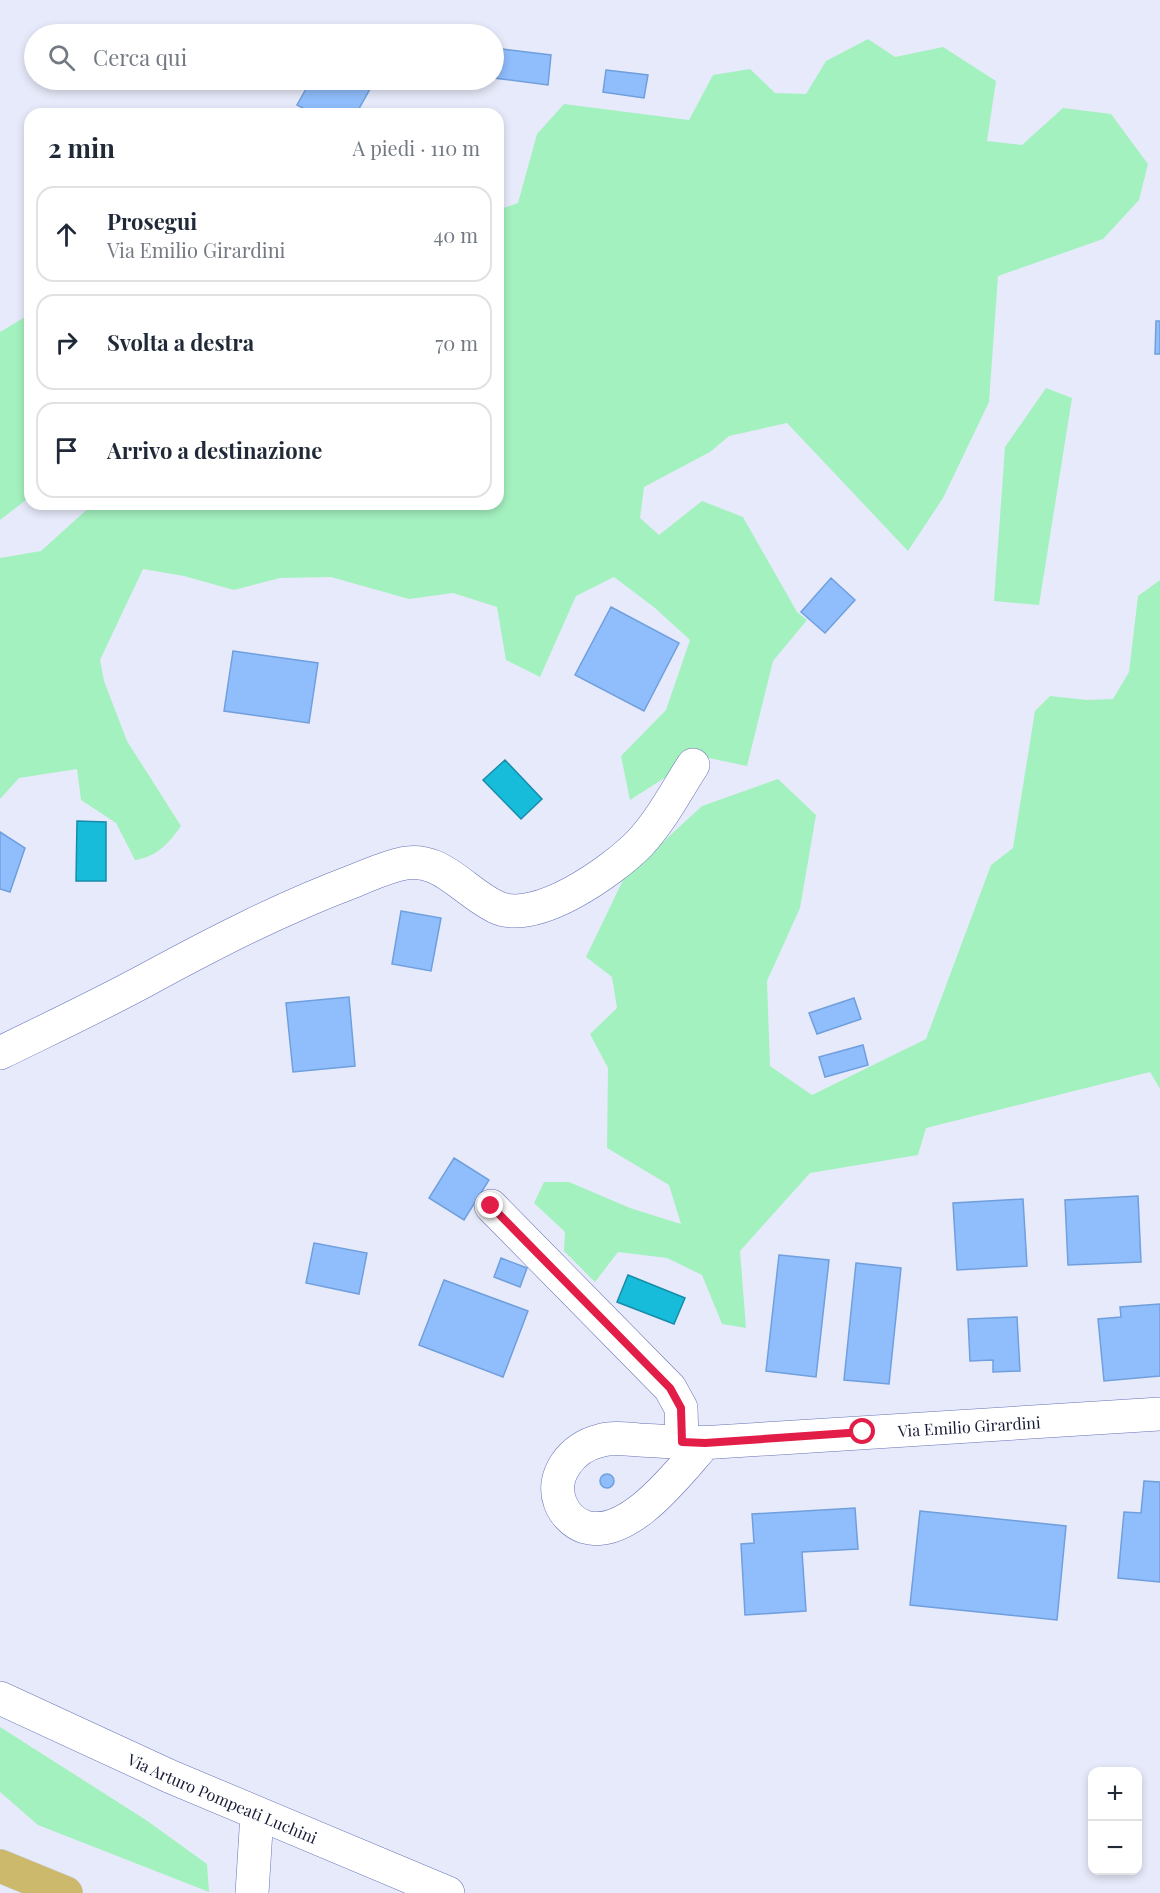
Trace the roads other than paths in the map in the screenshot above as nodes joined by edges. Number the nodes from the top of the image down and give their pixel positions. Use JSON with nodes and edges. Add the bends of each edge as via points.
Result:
{"nodes":[{"id":1,"x":693,"y":765,"type":"dead end"},
{"id":2,"x":0,"y":1053,"type":"edge"},
{"id":3,"x":491,"y":1206,"type":"dead end"},
{"id":4,"x":1160,"y":1414,"type":"edge"},
{"id":5,"x":0,"y":1698,"type":"edge"},
{"id":6,"x":257,"y":1814,"type":"junction"},
{"id":7,"x":0,"y":1866,"type":"edge"},
{"id":8,"x":66,"y":1893,"type":"edge"},
{"id":9,"x":252,"y":1893,"type":"edge"},
{"id":10,"x":448,"y":1893,"type":"edge"}],
"edges":[{"from":1,"to":2,"type":"street","via":[[640,843],[597,879],[554,902],[513,912],[500,909],[434,865],[397,865],[276,913]]},
{"from":3,"to":4,"type":"street","name":"Via Emilio Girardini","via":[[670,1388],[694,1443]]},
{"from":5,"to":6,"type":"street","name":"Via Arturo Pompeati Luchini"},
{"from":6,"to":9,"type":"street"},
{"from":6,"to":10,"type":"street","name":"Via Arturo Pompeati Luchini"},
{"from":7,"to":8,"type":"highway"}]}
